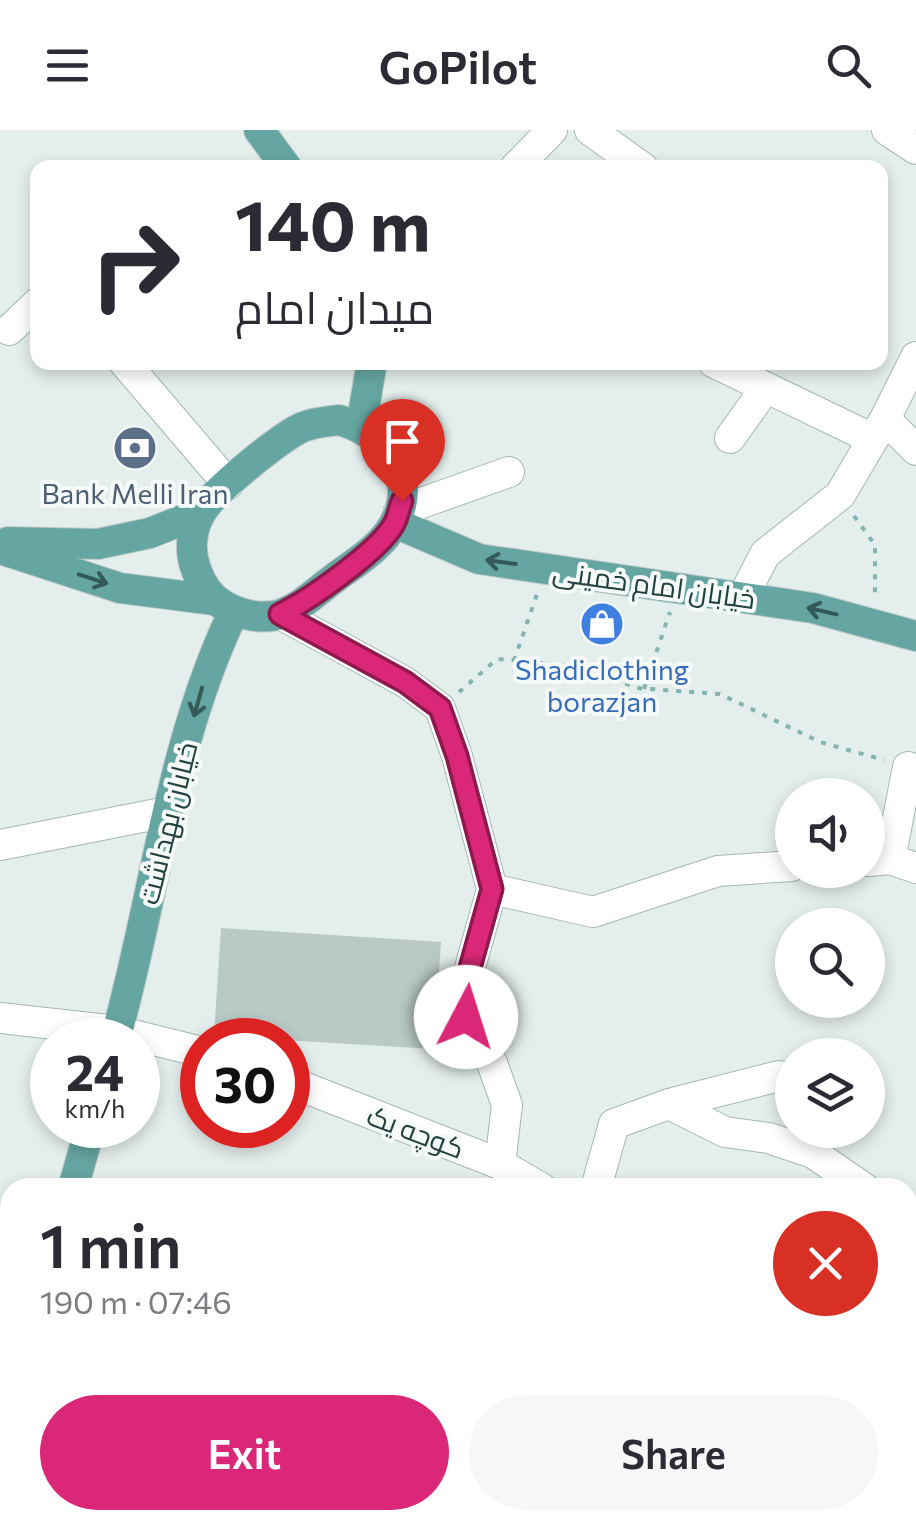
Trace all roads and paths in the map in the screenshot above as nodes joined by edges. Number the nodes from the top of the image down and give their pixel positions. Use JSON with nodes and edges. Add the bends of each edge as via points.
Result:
{"nodes":[{"id":1,"x":260,"y":130,"type":"edge"},
{"id":2,"x":552,"y":130,"type":"edge"},
{"id":3,"x":590,"y":130,"type":"edge"},
{"id":4,"x":888,"y":130,"type":"edge"},
{"id":5,"x":916,"y":149,"type":"edge"},
{"id":6,"x":281,"y":160,"type":"edge"},
{"id":7,"x":522,"y":160,"type":"edge"},
{"id":8,"x":632,"y":160,"type":"edge"},
{"id":9,"x":30,"y":310,"type":"edge"},
{"id":10,"x":9,"y":330,"type":"dead end"},
{"id":11,"x":916,"y":358,"type":"edge"},
{"id":12,"x":131,"y":370,"type":"edge"},
{"id":13,"x":371,"y":370,"type":"edge"},
{"id":14,"x":728,"y":370,"type":"edge"},
{"id":15,"x":765,"y":389,"type":"junction"},
{"id":16,"x":361,"y":426,"type":"junction"},
{"id":17,"x":879,"y":429,"type":"junction"},
{"id":18,"x":730,"y":438,"type":"dead end"},
{"id":19,"x":916,"y":450,"type":"edge"},
{"id":20,"x":509,"y":472,"type":"dead end"},
{"id":21,"x":228,"y":484,"type":"junction"},
{"id":22,"x":840,"y":496,"type":"junction"},
{"id":23,"x":200,"y":513,"type":"junction"},
{"id":24,"x":397,"y":517,"type":"junction"},
{"id":25,"x":0,"y":545,"type":"edge"},
{"id":26,"x":546,"y":569,"type":"junction"},
{"id":27,"x":678,"y":588,"type":"junction"},
{"id":28,"x":743,"y":597,"type":"junction"},
{"id":29,"x":224,"y":606,"type":"junction"},
{"id":30,"x":280,"y":614,"type":"junction"},
{"id":31,"x":874,"y":624,"type":"junction"},
{"id":32,"x":916,"y":636,"type":"edge"},
{"id":33,"x":514,"y":661,"type":"junction"},
{"id":34,"x":644,"y":688,"type":"junction"},
{"id":35,"x":440,"y":708,"type":"junction"},
{"id":36,"x":908,"y":768,"type":"joint"},
{"id":37,"x":167,"y":812,"type":"junction"},
{"id":38,"x":0,"y":845,"type":"edge"},
{"id":39,"x":891,"y":863,"type":"edge"},
{"id":40,"x":775,"y":867,"type":"edge"},
{"id":41,"x":492,"y":889,"type":"junction"},
{"id":42,"x":0,"y":1018,"type":"edge"},
{"id":43,"x":120,"y":1018,"type":"edge"},
{"id":44,"x":30,"y":1023,"type":"edge"},
{"id":45,"x":775,"y":1077,"type":"edge"},
{"id":46,"x":310,"y":1090,"type":"edge"},
{"id":47,"x":669,"y":1104,"type":"junction"},
{"id":48,"x":84,"y":1148,"type":"edge"},
{"id":49,"x":500,"y":1164,"type":"junction"},
{"id":50,"x":76,"y":1178,"type":"edge"},
{"id":51,"x":524,"y":1178,"type":"edge"},
{"id":52,"x":599,"y":1178,"type":"edge"},
{"id":53,"x":849,"y":1178,"type":"edge"}],
"edges":[{"from":1,"to":6,"type":"main road"},
{"from":2,"to":7,"type":"street"},
{"from":3,"to":8,"type":"street"},
{"from":4,"to":5,"type":"street"},
{"from":9,"to":10,"type":"street"},
{"from":11,"to":17,"type":"street"},
{"from":12,"to":21,"type":"street"},
{"from":13,"to":16,"type":"main road"},
{"from":14,"to":15,"type":"street"},
{"from":15,"to":17,"type":"street"},
{"from":15,"to":18,"type":"street"},
{"from":16,"to":21,"type":"main road","via":[[328,421],[295,431]]},
{"from":16,"to":24,"type":"main road","via":[[394,457],[402,478]]},
{"from":17,"to":19,"type":"street"},
{"from":17,"to":22,"type":"street"},
{"from":20,"to":24,"type":"street"},
{"from":21,"to":23,"type":"main road"},
{"from":22,"to":28,"type":"street","via":[[765,554]]},
{"from":22,"to":31,"type":"path","via":[[875,545]]},
{"from":23,"to":25,"type":"main road","via":[[98,544]]},
{"from":23,"to":29,"type":"main road","via":[[192,558],[200,580]]},
{"from":26,"to":24,"type":"main road","name":"خیابان امام خمینی","one_way":true,"via":[[478,559]]},
{"from":24,"to":30,"type":"main road","via":[[382,541]]},
{"from":25,"to":29,"type":"main road","one_way":true,"via":[[120,588]]},
{"from":26,"to":27,"type":"main road","name":"خیابان امام خمینی"},
{"from":26,"to":33,"type":"path"},
{"from":27,"to":28,"type":"main road","name":"خیابان امام خمینی"},
{"from":27,"to":34,"type":"path"},
{"from":31,"to":28,"type":"main road","name":"خیابان امام خمینی","one_way":true},
{"from":29,"to":30,"type":"main road","via":[[256,617]]},
{"from":29,"to":37,"type":"main road","name":"خیابان بهداشت","one_way":true},
{"from":30,"to":35,"type":"street"},
{"from":31,"to":32,"type":"main road","name":"خیابان امام خمینی"},
{"from":33,"to":34,"type":"path","via":[[584,667]]},
{"from":33,"to":35,"type":"path","via":[[497,659]]},
{"from":34,"to":36,"type":"path","via":[[720,694],[820,742]]},
{"from":35,"to":41,"type":"street"},
{"from":36,"to":39,"type":"street"},
{"from":37,"to":38,"type":"street"},
{"from":37,"to":43,"type":"main road","name":"خیابان بهداشت"},
{"from":40,"to":41,"type":"street","via":[[718,871],[593,912]]},
{"from":41,"to":49,"type":"street","via":[[466,982],[466,1017],[508,1105]]},
{"from":42,"to":44,"type":"street"},
{"from":45,"to":47,"type":"street"},
{"from":46,"to":49,"type":"street","name":"کوچه یک"},
{"from":47,"to":52,"type":"street","via":[[614,1124]]},
{"from":47,"to":53,"type":"street","via":[[725,1132],[813,1153]]},
{"from":48,"to":50,"type":"main road"},
{"from":49,"to":51,"type":"street","name":"کوچه یک"}]}
